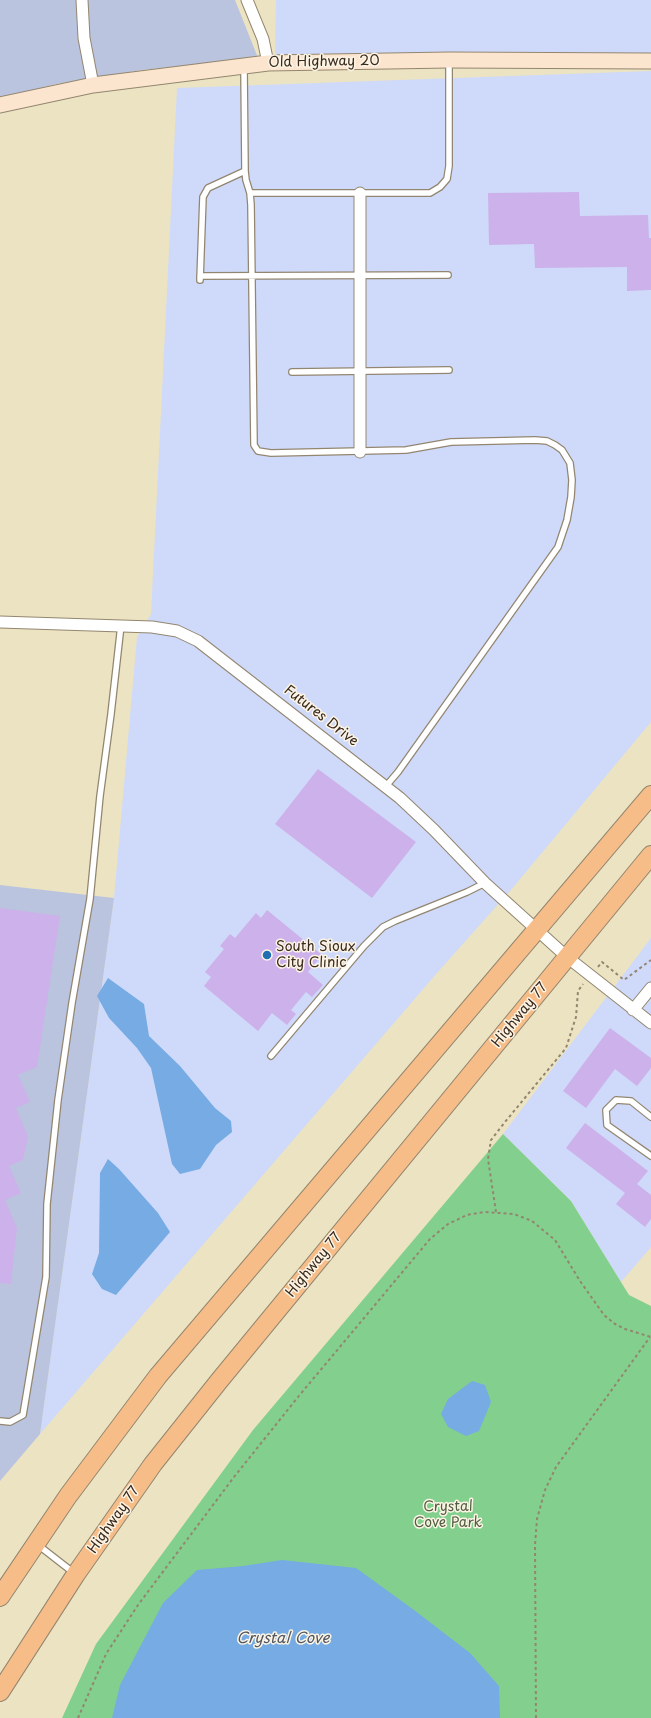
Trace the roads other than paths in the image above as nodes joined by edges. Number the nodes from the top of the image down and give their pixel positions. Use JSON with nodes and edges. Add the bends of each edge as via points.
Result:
{"nodes":[{"id":1,"x":82,"y":0,"type":"edge"},
{"id":2,"x":247,"y":0,"type":"edge"},
{"id":3,"x":449,"y":60,"type":"junction"},
{"id":4,"x":651,"y":61,"type":"edge"},
{"id":5,"x":268,"y":63,"type":"junction"},
{"id":6,"x":244,"y":65,"type":"junction"},
{"id":7,"x":93,"y":85,"type":"junction"},
{"id":8,"x":0,"y":105,"type":"edge"},
{"id":9,"x":245,"y":171,"type":"junction"},
{"id":10,"x":250,"y":192,"type":"junction"},
{"id":11,"x":360,"y":192,"type":"junction"},
{"id":12,"x":448,"y":275,"type":"dead end"},
{"id":13,"x":252,"y":276,"type":"junction"},
{"id":14,"x":360,"y":276,"type":"junction"},
{"id":15,"x":449,"y":370,"type":"dead end"},
{"id":16,"x":360,"y":371,"type":"junction"},
{"id":17,"x":292,"y":372,"type":"dead end"},
{"id":18,"x":360,"y":452,"type":"junction"},
{"id":19,"x":0,"y":622,"type":"edge"},
{"id":20,"x":121,"y":626,"type":"junction"},
{"id":21,"x":386,"y":786,"type":"junction"},
{"id":22,"x":651,"y":795,"type":"edge"},
{"id":23,"x":651,"y":855,"type":"edge"},
{"id":24,"x":485,"y":883,"type":"junction"},
{"id":25,"x":537,"y":930,"type":"junction"},
{"id":26,"x":567,"y":957,"type":"junction"},
{"id":27,"x":651,"y":988,"type":"edge"},
{"id":28,"x":633,"y":1010,"type":"junction"},
{"id":29,"x":651,"y":1023,"type":"edge"},
{"id":30,"x":271,"y":1056,"type":"dead end"},
{"id":31,"x":650,"y":1113,"type":"edge"},
{"id":32,"x":651,"y":1156,"type":"edge"},
{"id":33,"x":0,"y":1421,"type":"edge"},
{"id":34,"x":35,"y":1543,"type":"junction"},
{"id":35,"x":76,"y":1574,"type":"junction"},
{"id":36,"x":0,"y":1597,"type":"edge"},
{"id":37,"x":0,"y":1692,"type":"edge"}],
"edges":[{"from":1,"to":7,"type":"street","via":[[84,38]]},
{"from":2,"to":5,"type":"street","via":[[263,39]]},
{"from":3,"to":4,"type":"main road","name":"Old Highway 20"},
{"from":3,"to":5,"type":"main road","name":"Old Highway 20"},
{"from":3,"to":11,"type":"lane","via":[[447,179],[440,187],[430,192]]},
{"from":5,"to":6,"type":"main road","name":"Old Highway 20"},
{"from":6,"to":7,"type":"main road","name":"Old Highway 20"},
{"from":6,"to":9,"type":"lane"},
{"from":7,"to":8,"type":"main road","name":"Old Highway 20"},
{"from":9,"to":10,"type":"lane"},
{"from":9,"to":13,"type":"lane","via":[[208,188],[203,197],[200,278]]},
{"from":10,"to":11,"type":"lane"},
{"from":10,"to":13,"type":"lane"},
{"from":11,"to":14,"type":"street"},
{"from":12,"to":14,"type":"lane"},
{"from":13,"to":14,"type":"lane"},
{"from":13,"to":18,"type":"lane","via":[[254,445],[258,451],[271,454]]},
{"from":14,"to":16,"type":"street"},
{"from":15,"to":16,"type":"lane"},
{"from":16,"to":17,"type":"lane"},
{"from":16,"to":18,"type":"street"},
{"from":18,"to":21,"type":"lane","via":[[406,450],[451,442],[547,441],[562,450],[570,463],[572,480],[567,520],[558,547]]},
{"from":19,"to":20,"type":"street","name":"Futures Drive"},
{"from":20,"to":21,"type":"street","name":"Futures Drive","via":[[152,626],[173,630],[198,641]]},
{"from":20,"to":33,"type":"lane","via":[[90,899],[58,1100],[47,1204],[46,1277],[23,1415],[10,1422]]},
{"from":21,"to":24,"type":"street","name":"Futures Drive","via":[[422,818]]},
{"from":22,"to":25,"type":"highway"},
{"from":23,"to":26,"type":"highway","name":"Highway 77"},
{"from":24,"to":25,"type":"street","name":"Futures Drive"},
{"from":24,"to":30,"type":"lane","via":[[383,927]]},
{"from":25,"to":26,"type":"street","name":"Futures Drive"},
{"from":25,"to":34,"type":"highway","via":[[158,1376]]},
{"from":26,"to":28,"type":"street","name":"Futures Drive"},
{"from":26,"to":35,"type":"highway","name":"Highway 77","via":[[186,1422],[153,1464]]},
{"from":27,"to":28,"type":"street"},
{"from":28,"to":29,"type":"street","name":"Futures Drive"},
{"from":31,"to":32,"type":"lane","via":[[631,1101],[616,1100],[606,1110],[608,1125]]},
{"from":34,"to":35,"type":"lane"},
{"from":34,"to":36,"type":"highway"},
{"from":35,"to":37,"type":"highway","name":"Highway 77"}]}
